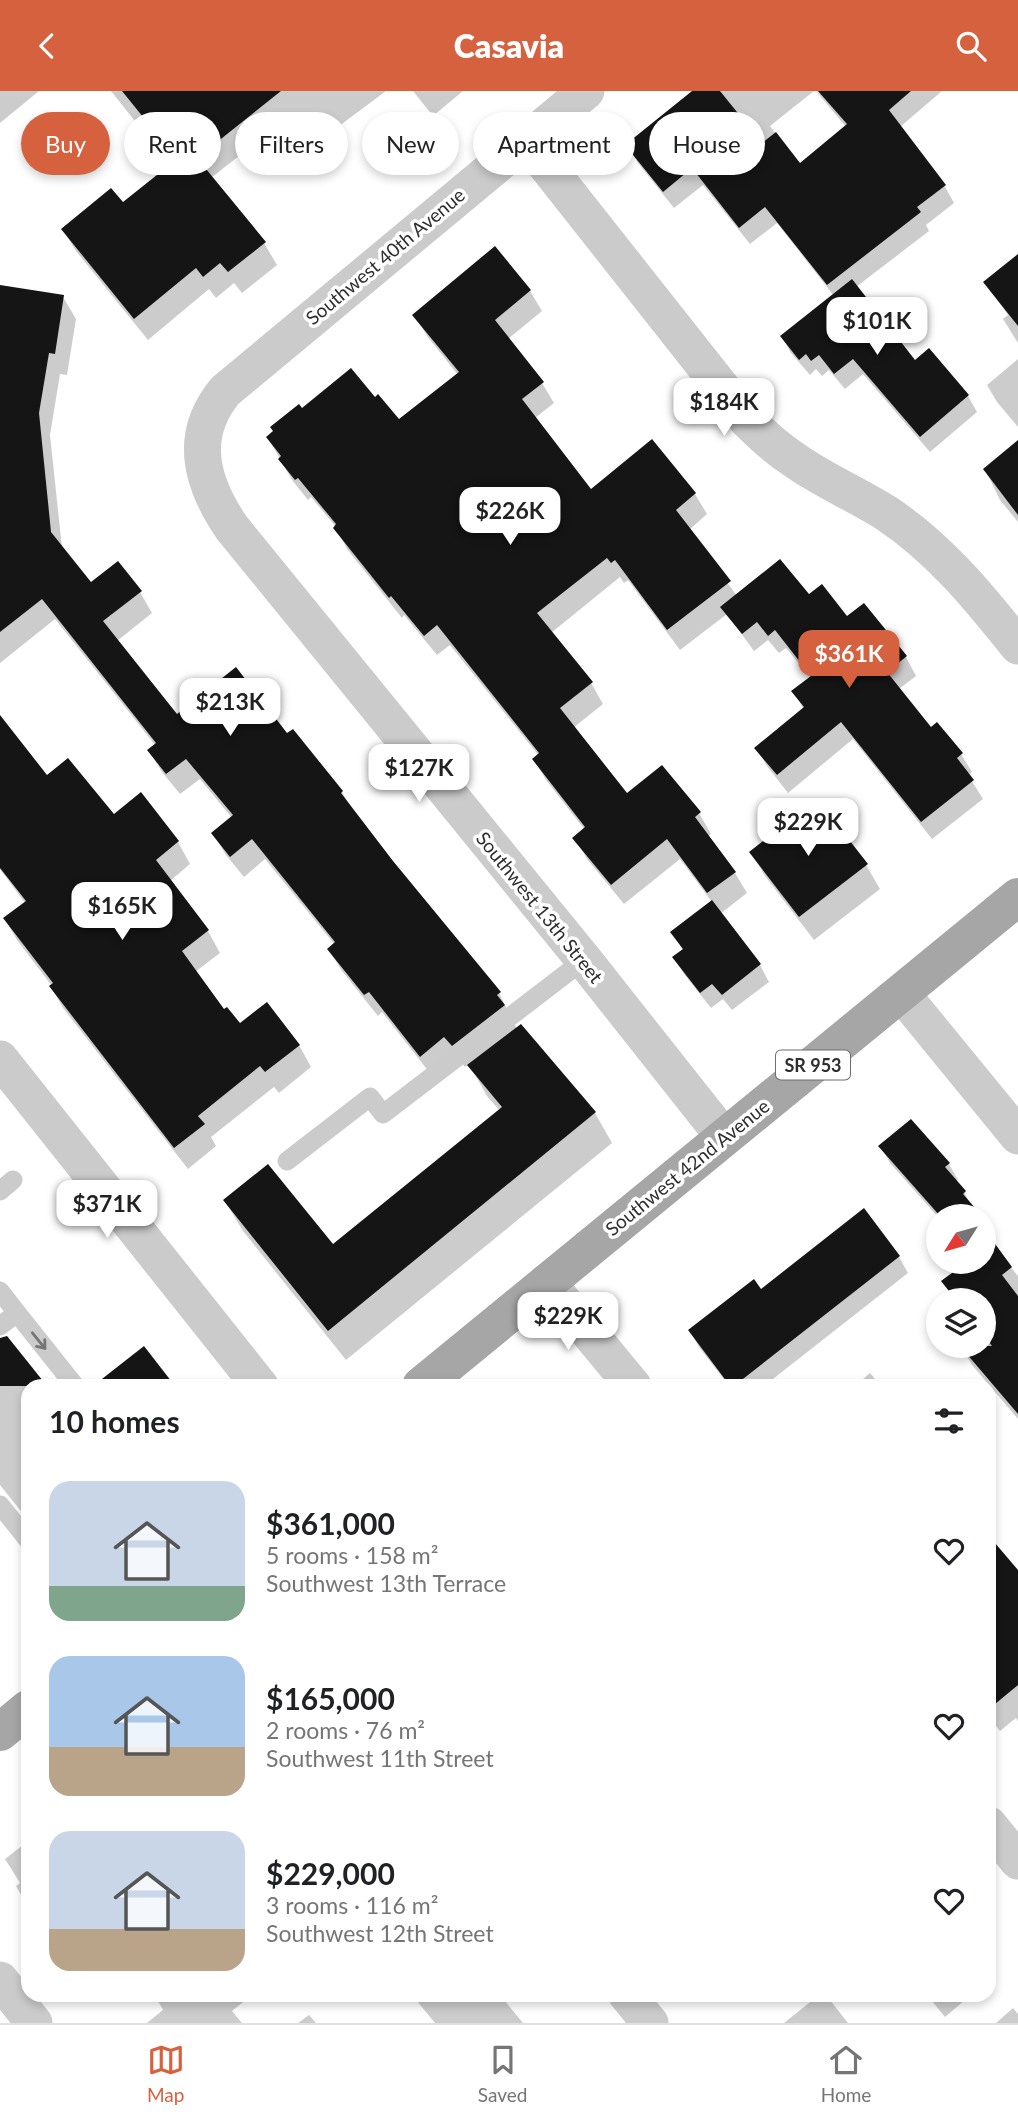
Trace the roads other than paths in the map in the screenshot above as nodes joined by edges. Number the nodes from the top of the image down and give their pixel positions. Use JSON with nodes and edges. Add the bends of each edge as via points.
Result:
{"nodes":[{"id":1,"x":586,"y":91,"type":"edge"},
{"id":2,"x":560,"y":112,"type":"edge"},
{"id":3,"x":484,"y":175,"type":"edge"},
{"id":4,"x":554,"y":175,"type":"edge"},
{"id":5,"x":202,"y":435,"type":"joint"},
{"id":6,"x":1018,"y":646,"type":"edge"},
{"id":7,"x":1018,"y":897,"type":"edge"},
{"id":8,"x":583,"y":960,"type":"junction"},
{"id":9,"x":901,"y":993,"type":"junction"},
{"id":10,"x":0,"y":1059,"type":"edge"},
{"id":11,"x":1018,"y":1136,"type":"edge"},
{"id":12,"x":724,"y":1137,"type":"junction"},
{"id":13,"x":287,"y":1161,"type":"dead end"},
{"id":14,"x":547,"y":1282,"type":"junction"},
{"id":15,"x":0,"y":1291,"type":"edge"},
{"id":16,"x":17,"y":1313,"type":"junction"},
{"id":17,"x":0,"y":1326,"type":"edge"},
{"id":18,"x":69,"y":1379,"type":"edge"},
{"id":19,"x":254,"y":1379,"type":"edge"},
{"id":20,"x":429,"y":1379,"type":"edge"},
{"id":21,"x":627,"y":1379,"type":"edge"},
{"id":22,"x":0,"y":1504,"type":"edge"},
{"id":23,"x":21,"y":1531,"type":"edge"},
{"id":24,"x":21,"y":1715,"type":"edge"},
{"id":25,"x":0,"y":1732,"type":"edge"},
{"id":26,"x":996,"y":1834,"type":"edge"},
{"id":27,"x":1018,"y":1861,"type":"edge"},
{"id":28,"x":0,"y":1980,"type":"edge"},
{"id":29,"x":633,"y":2002,"type":"edge"},
{"id":30,"x":34,"y":2023,"type":"edge"},
{"id":31,"x":650,"y":2023,"type":"edge"}],
"edges":[{"from":1,"to":2,"type":"street","name":"Southwest 40th Avenue"},
{"from":3,"to":5,"type":"street","name":"Southwest 40th Avenue","via":[[242,375],[213,406]]},
{"from":4,"to":6,"type":"street","via":[[748,421],[794,460],[887,514],[924,543],[974,591]]},
{"from":5,"to":8,"type":"street","name":"Southwest 13th Street","via":[[210,489],[232,528]]},
{"from":7,"to":9,"type":"main road","name":"Southwest 42nd Avenue","number":"SR 953"},
{"from":8,"to":12,"type":"street","name":"Southwest 13th Street"},
{"from":8,"to":13,"type":"lane","via":[[383,1114],[370,1097]]},
{"from":9,"to":11,"type":"street"},
{"from":9,"to":12,"type":"main road","name":"Southwest 42nd Avenue","number":"SR 953"},
{"from":10,"to":19,"type":"street"},
{"from":12,"to":14,"type":"main road","name":"Southwest 42nd Avenue","number":"SR 953"},
{"from":14,"to":20,"type":"main road","name":"Southwest 42nd Avenue","number":"SR 953"},
{"from":14,"to":21,"type":"street"},
{"from":15,"to":16,"type":"lane"},
{"from":16,"to":17,"type":"lane"},
{"from":16,"to":18,"type":"lane","one_way":true},
{"from":22,"to":23,"type":"lane"},
{"from":24,"to":25,"type":"main road"},
{"from":26,"to":27,"type":"street"},
{"from":28,"to":30,"type":"street"},
{"from":29,"to":31,"type":"street"}]}
